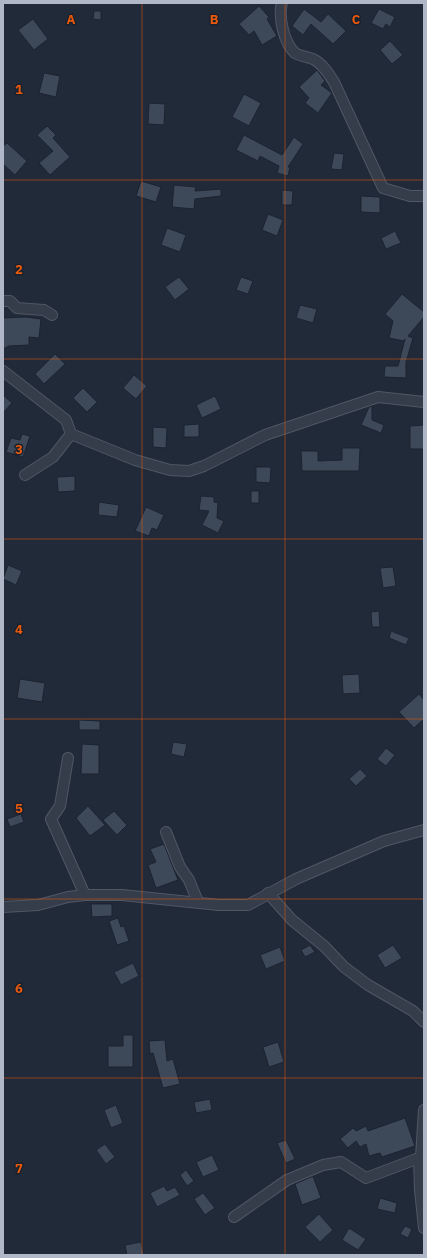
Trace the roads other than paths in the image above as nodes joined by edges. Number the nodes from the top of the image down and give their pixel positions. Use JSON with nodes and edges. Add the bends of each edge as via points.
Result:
{"nodes":[{"id":1,"x":282,"y":3,"type":"edge"},
{"id":2,"x":424,"y":196,"type":"edge"},
{"id":3,"x":3,"y":301,"type":"edge"},
{"id":4,"x":52,"y":315,"type":"dead end"},
{"id":5,"x":3,"y":371,"type":"edge"},
{"id":6,"x":424,"y":402,"type":"edge"},
{"id":7,"x":71,"y":434,"type":"junction"},
{"id":8,"x":25,"y":475,"type":"dead end"},
{"id":9,"x":68,"y":758,"type":"dead end"},
{"id":10,"x":424,"y":830,"type":"edge"},
{"id":11,"x":166,"y":832,"type":"dead end"},
{"id":12,"x":268,"y":893,"type":"junction"},
{"id":13,"x":85,"y":895,"type":"junction"},
{"id":14,"x":198,"y":902,"type":"junction"},
{"id":15,"x":3,"y":907,"type":"edge"},
{"id":16,"x":424,"y":1022,"type":"edge"},
{"id":17,"x":424,"y":1110,"type":"edge"},
{"id":18,"x":419,"y":1158,"type":"junction"},
{"id":19,"x":234,"y":1217,"type":"dead end"},
{"id":20,"x":424,"y":1228,"type":"edge"}],
"edges":[{"from":1,"to":2,"type":"street","via":[[281,22],[286,37],[295,53],[315,60],[334,82],[383,188],[410,196]]},
{"from":3,"to":4,"type":"street","via":[[10,301],[17,308],[44,310]]},
{"from":5,"to":7,"type":"street","via":[[66,420]]},
{"from":6,"to":7,"type":"street","via":[[378,397],[265,435],[189,471],[170,470],[135,460]]},
{"from":7,"to":8,"type":"street","via":[[53,457]]},
{"from":9,"to":13,"type":"street","via":[[60,806],[51,819]]},
{"from":10,"to":12,"type":"street","via":[[384,841]]},
{"from":11,"to":14,"type":"street"},
{"from":12,"to":14,"type":"street","via":[[248,905]]},
{"from":12,"to":16,"type":"street","via":[[292,920],[344,966],[413,1011]]},
{"from":13,"to":14,"type":"street","via":[[122,895]]},
{"from":13,"to":15,"type":"street","via":[[38,905]]},
{"from":17,"to":18,"type":"street"},
{"from":18,"to":19,"type":"street","via":[[366,1178],[341,1162],[323,1165],[287,1180]]},
{"from":18,"to":20,"type":"street"}]}
